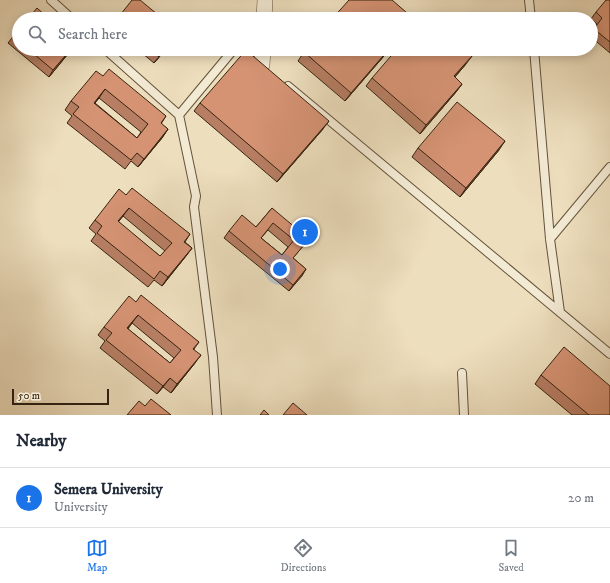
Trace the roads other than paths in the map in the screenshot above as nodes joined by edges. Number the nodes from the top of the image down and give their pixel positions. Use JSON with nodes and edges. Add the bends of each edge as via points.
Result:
{"nodes":[{"id":1,"x":51,"y":0,"type":"edge"},
{"id":2,"x":265,"y":0,"type":"edge"},
{"id":3,"x":530,"y":0,"type":"edge"},
{"id":4,"x":64,"y":12,"type":"edge"},
{"id":5,"x":264,"y":12,"type":"edge"},
{"id":6,"x":531,"y":12,"type":"edge"},
{"id":7,"x":114,"y":56,"type":"edge"},
{"id":8,"x":228,"y":56,"type":"edge"},
{"id":9,"x":535,"y":56,"type":"edge"},
{"id":10,"x":280,"y":80,"type":"edge"},
{"id":11,"x":179,"y":114,"type":"junction"},
{"id":12,"x":610,"y":167,"type":"edge"},
{"id":13,"x":550,"y":239,"type":"junction"},
{"id":14,"x":560,"y":312,"type":"junction"},
{"id":15,"x":610,"y":354,"type":"edge"},
{"id":16,"x":462,"y":373,"type":"dead end"},
{"id":17,"x":217,"y":415,"type":"edge"},
{"id":18,"x":464,"y":415,"type":"edge"}],
"edges":[{"from":1,"to":4,"type":"lane"},
{"from":2,"to":5,"type":"street"},
{"from":3,"to":6,"type":"lane"},
{"from":7,"to":11,"type":"lane"},
{"from":8,"to":11,"type":"lane"},
{"from":9,"to":13,"type":"lane"},
{"from":10,"to":14,"type":"lane"},
{"from":11,"to":17,"type":"lane","via":[[196,196],[194,207],[213,357]]},
{"from":12,"to":13,"type":"lane"},
{"from":13,"to":14,"type":"lane"},
{"from":14,"to":15,"type":"lane"},
{"from":16,"to":18,"type":"lane"}]}
